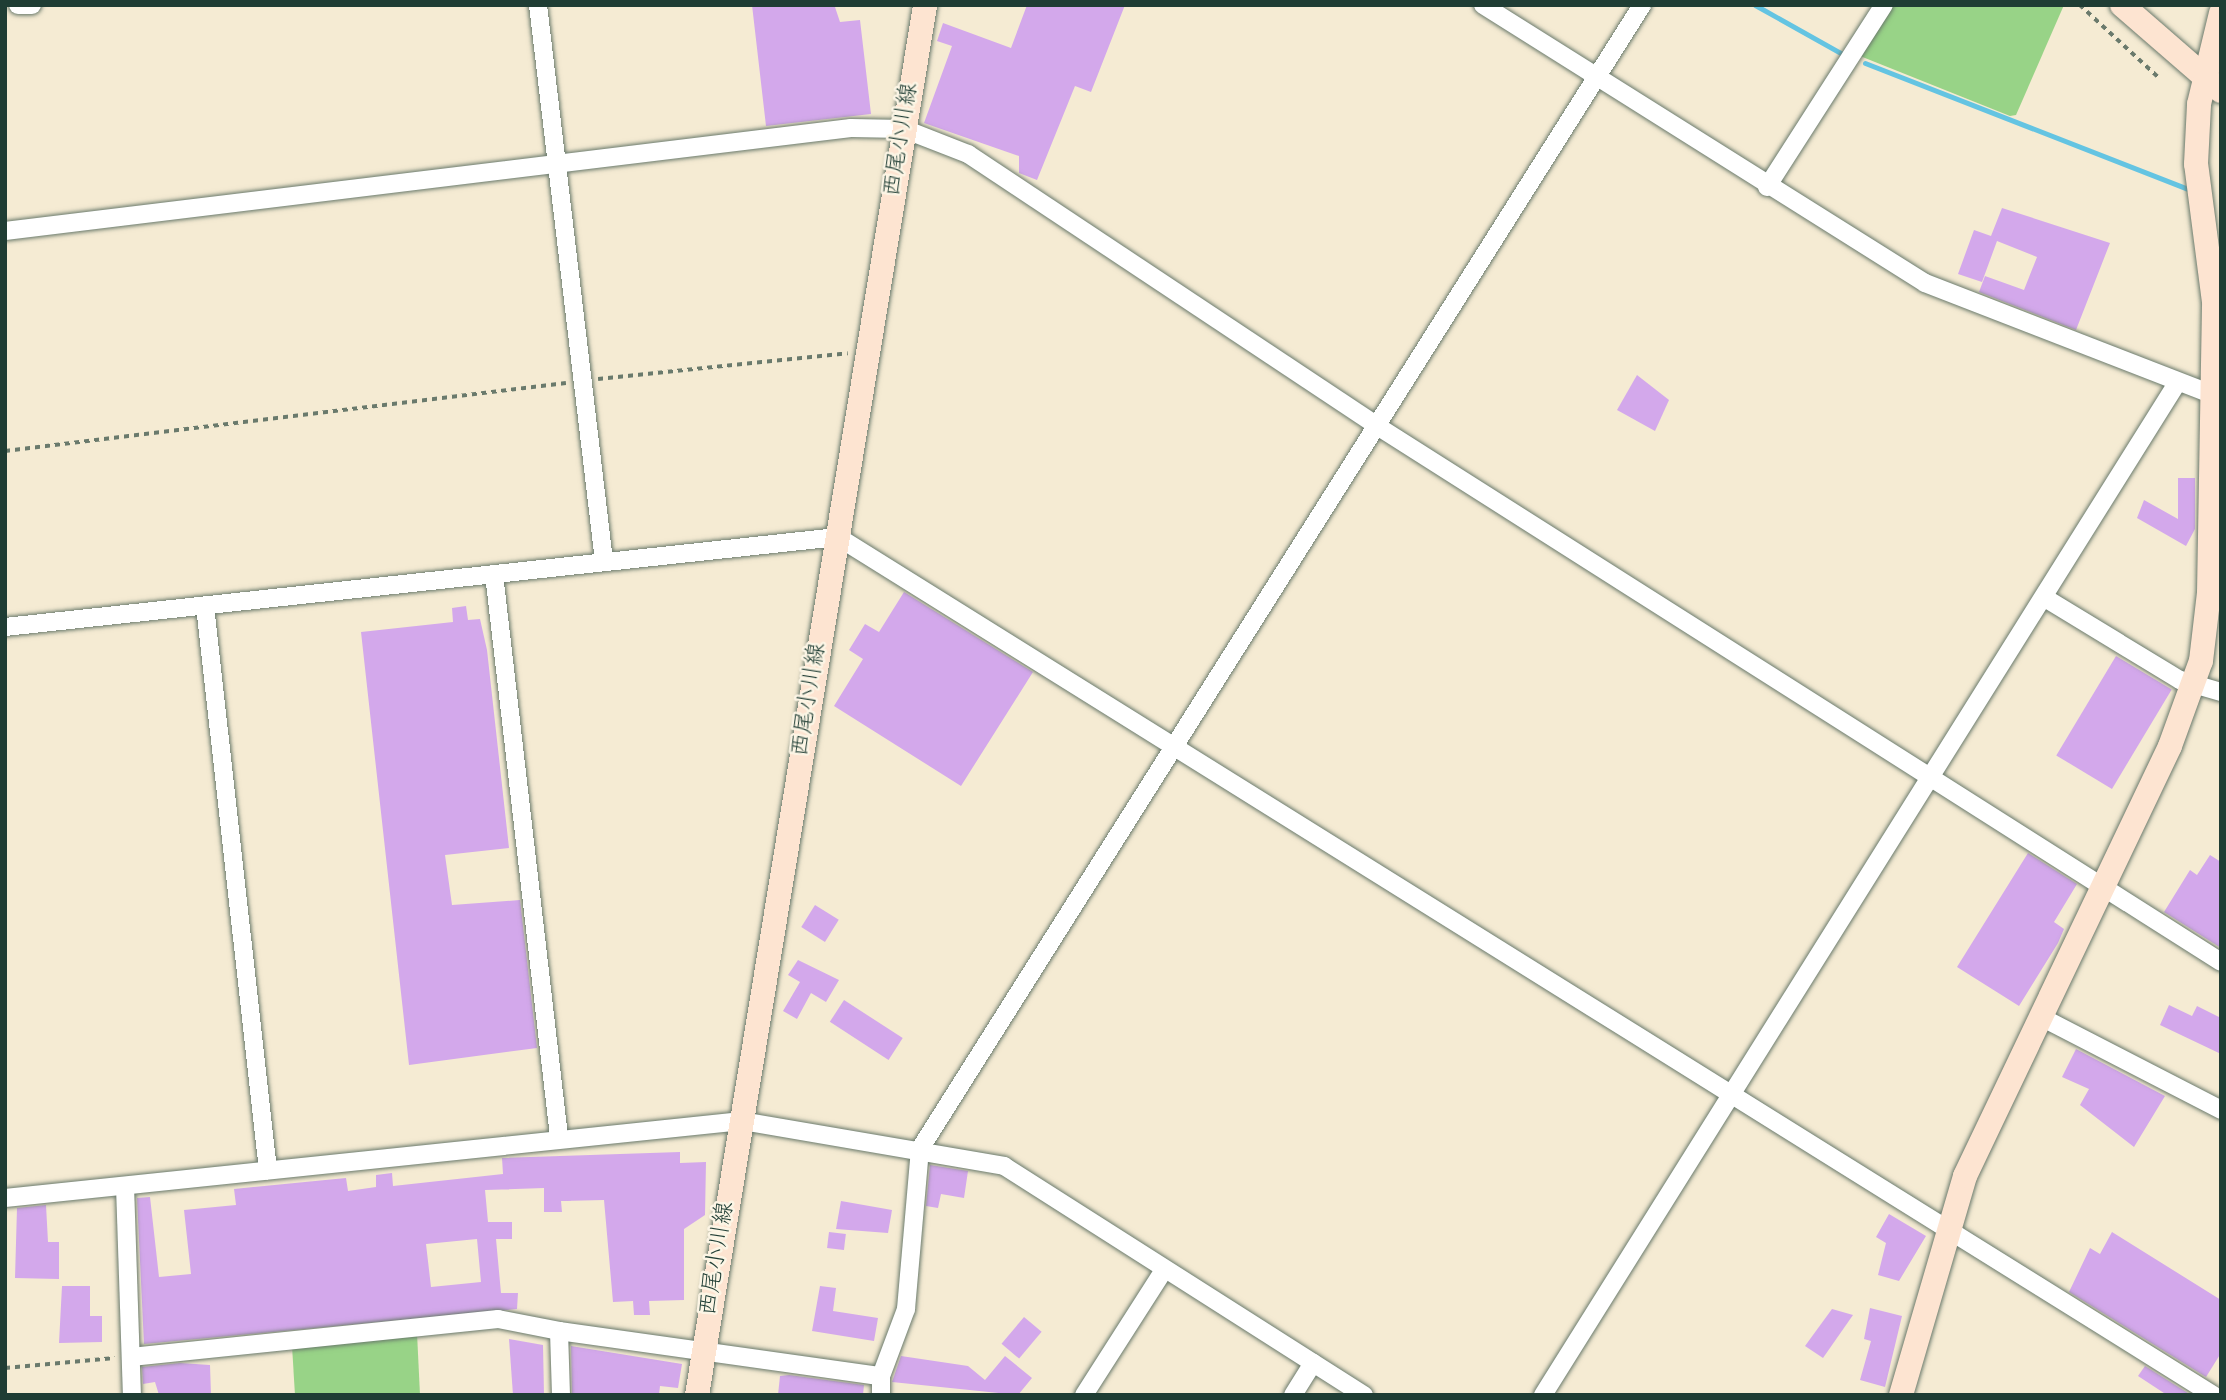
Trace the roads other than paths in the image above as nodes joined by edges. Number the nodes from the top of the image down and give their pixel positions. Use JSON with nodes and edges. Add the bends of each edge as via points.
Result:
{"nodes":[{"id":1,"x":18,"y":5,"type":"edge"},
{"id":2,"x":32,"y":5,"type":"edge"},
{"id":3,"x":538,"y":5,"type":"edge"},
{"id":4,"x":925,"y":5,"type":"edge"},
{"id":5,"x":1483,"y":5,"type":"edge"},
{"id":6,"x":1642,"y":5,"type":"edge"},
{"id":7,"x":1884,"y":5,"type":"edge"},
{"id":8,"x":2122,"y":5,"type":"edge"},
{"id":9,"x":2221,"y":13,"type":"edge"},
{"id":10,"x":1594,"y":75,"type":"junction"},
{"id":11,"x":2213,"y":83,"type":"edge"},
{"id":12,"x":904,"y":129,"type":"junction"},
{"id":13,"x":558,"y":164,"type":"junction"},
{"id":14,"x":1767,"y":187,"type":"junction"},
{"id":15,"x":5,"y":231,"type":"edge"},
{"id":16,"x":2176,"y":383,"type":"junction"},
{"id":17,"x":2217,"y":396,"type":"edge"},
{"id":18,"x":1374,"y":424,"type":"junction"},
{"id":19,"x":838,"y":537,"type":"junction"},
{"id":20,"x":604,"y":561,"type":"junction"},
{"id":21,"x":494,"y":574,"type":"junction"},
{"id":22,"x":2045,"y":598,"type":"junction"},
{"id":23,"x":205,"y":606,"type":"junction"},
{"id":24,"x":5,"y":628,"type":"edge"},
{"id":25,"x":2194,"y":685,"type":"junction"},
{"id":26,"x":2221,"y":692,"type":"edge"},
{"id":27,"x":1172,"y":745,"type":"junction"},
{"id":28,"x":1931,"y":776,"type":"junction"},
{"id":29,"x":2105,"y":885,"type":"junction"},
{"id":30,"x":2221,"y":962,"type":"edge"},
{"id":31,"x":2041,"y":1017,"type":"junction"},
{"id":32,"x":1729,"y":1098,"type":"junction"},
{"id":33,"x":2221,"y":1110,"type":"edge"},
{"id":34,"x":742,"y":1121,"type":"junction"},
{"id":35,"x":559,"y":1137,"type":"junction"},
{"id":36,"x":920,"y":1149,"type":"junction"},
{"id":37,"x":268,"y":1170,"type":"junction"},
{"id":38,"x":125,"y":1186,"type":"junction"},
{"id":39,"x":5,"y":1198,"type":"edge"},
{"id":40,"x":1945,"y":1232,"type":"junction"},
{"id":41,"x":1164,"y":1270,"type":"junction"},
{"id":42,"x":559,"y":1331,"type":"junction"},
{"id":43,"x":704,"y":1350,"type":"junction"},
{"id":44,"x":131,"y":1357,"type":"junction"},
{"id":45,"x":1313,"y":1363,"type":"junction"},
{"id":46,"x":881,"y":1376,"type":"junction"},
{"id":47,"x":132,"y":1395,"type":"edge"},
{"id":48,"x":561,"y":1395,"type":"edge"},
{"id":49,"x":697,"y":1395,"type":"edge"},
{"id":50,"x":881,"y":1395,"type":"edge"},
{"id":51,"x":1084,"y":1395,"type":"edge"},
{"id":52,"x":1293,"y":1395,"type":"edge"},
{"id":53,"x":1364,"y":1395,"type":"edge"},
{"id":54,"x":1543,"y":1395,"type":"edge"},
{"id":55,"x":1901,"y":1395,"type":"edge"},
{"id":56,"x":2213,"y":1395,"type":"edge"}],
"edges":[{"from":1,"to":2,"type":"street"},
{"from":3,"to":13,"type":"street"},
{"from":4,"to":12,"type":"main road","name":"西尾小川線"},
{"from":5,"to":10,"type":"street"},
{"from":6,"to":10,"type":"street"},
{"from":7,"to":14,"type":"street"},
{"from":8,"to":11,"type":"main road"},
{"from":9,"to":11,"type":"main road"},
{"from":10,"to":14,"type":"street"},
{"from":10,"to":18,"type":"street"},
{"from":11,"to":17,"type":"main road","via":[[2196,164],[2213,291]]},
{"from":12,"to":13,"type":"street","via":[[851,128]]},
{"from":12,"to":18,"type":"street","via":[[968,154]]},
{"from":12,"to":19,"type":"main road","name":"西尾小川線"},
{"from":13,"to":15,"type":"street"},
{"from":13,"to":20,"type":"street"},
{"from":14,"to":16,"type":"street","via":[[1925,284]]},
{"from":16,"to":17,"type":"street"},
{"from":16,"to":22,"type":"street"},
{"from":17,"to":25,"type":"main road","via":[[2208,604]]},
{"from":18,"to":27,"type":"street"},
{"from":18,"to":28,"type":"street"},
{"from":19,"to":20,"type":"street"},
{"from":19,"to":27,"type":"street"},
{"from":19,"to":34,"type":"main road","name":"西尾小川線"},
{"from":20,"to":21,"type":"street"},
{"from":21,"to":23,"type":"street"},
{"from":21,"to":35,"type":"street"},
{"from":22,"to":25,"type":"street"},
{"from":22,"to":28,"type":"street"},
{"from":23,"to":24,"type":"street"},
{"from":23,"to":37,"type":"street"},
{"from":25,"to":26,"type":"street"},
{"from":25,"to":29,"type":"main road"},
{"from":27,"to":32,"type":"street"},
{"from":27,"to":36,"type":"street"},
{"from":28,"to":29,"type":"street"},
{"from":28,"to":32,"type":"street"},
{"from":29,"to":30,"type":"street"},
{"from":29,"to":31,"type":"main road"},
{"from":31,"to":33,"type":"street"},
{"from":31,"to":40,"type":"main road"},
{"from":32,"to":40,"type":"street"},
{"from":32,"to":54,"type":"street"},
{"from":34,"to":35,"type":"street"},
{"from":34,"to":36,"type":"street"},
{"from":34,"to":43,"type":"main road","name":"西尾小川線"},
{"from":35,"to":37,"type":"street"},
{"from":36,"to":41,"type":"street","via":[[1004,1166]]},
{"from":36,"to":46,"type":"street","via":[[906,1309]]},
{"from":37,"to":38,"type":"street"},
{"from":38,"to":39,"type":"street"},
{"from":38,"to":44,"type":"street"},
{"from":40,"to":55,"type":"main road"},
{"from":40,"to":56,"type":"street"},
{"from":41,"to":45,"type":"street"},
{"from":41,"to":51,"type":"street"},
{"from":42,"to":43,"type":"street"},
{"from":42,"to":44,"type":"street","via":[[499,1319]]},
{"from":42,"to":48,"type":"street"},
{"from":43,"to":46,"type":"street"},
{"from":43,"to":49,"type":"main road","name":"西尾小川線"},
{"from":44,"to":47,"type":"street"},
{"from":45,"to":52,"type":"street"},
{"from":45,"to":53,"type":"street"},
{"from":46,"to":50,"type":"street"}]}
